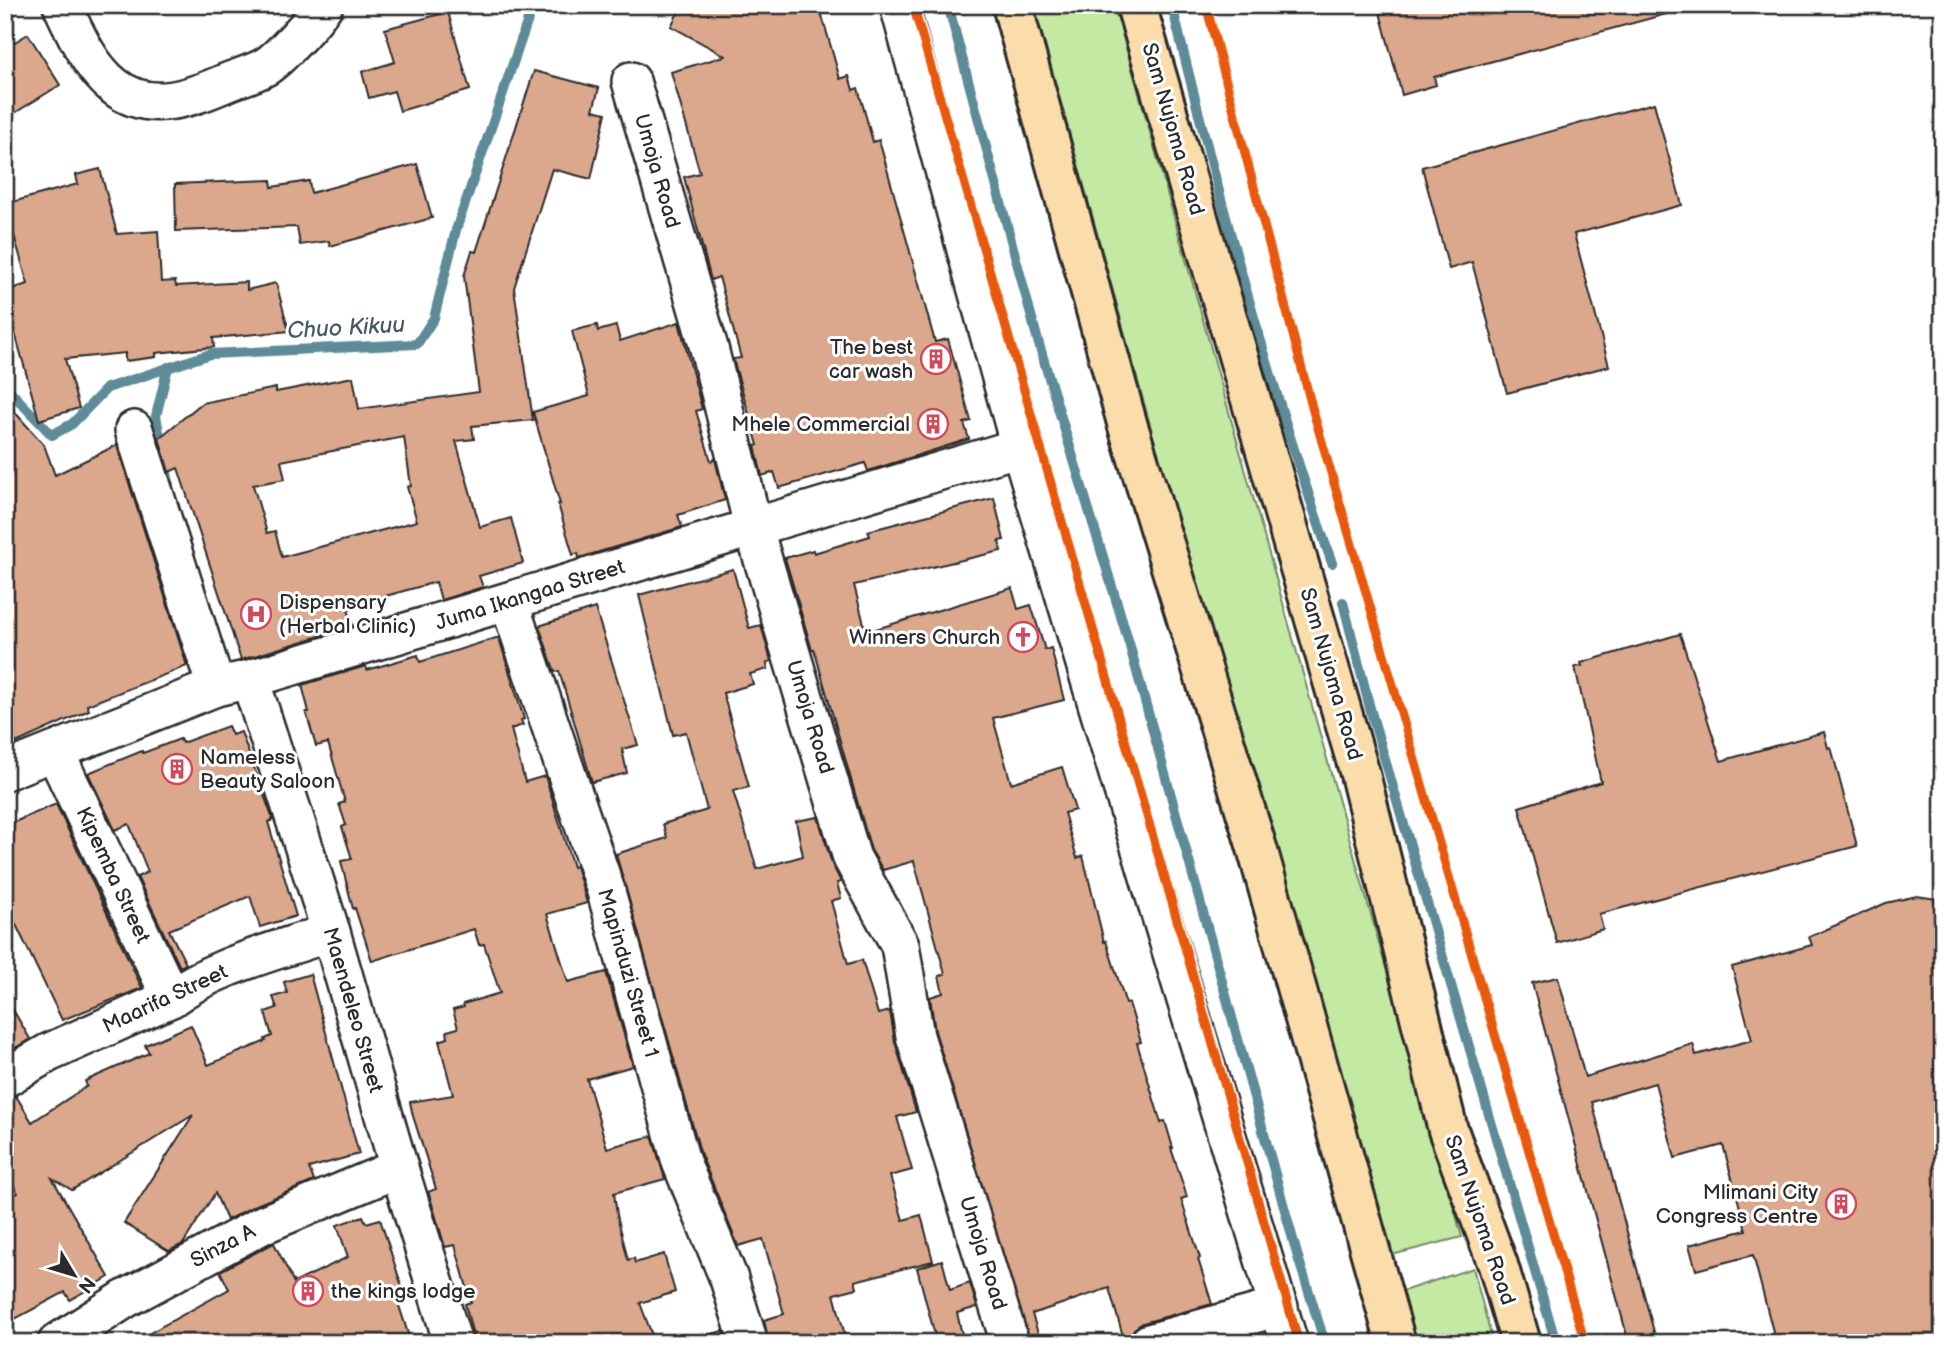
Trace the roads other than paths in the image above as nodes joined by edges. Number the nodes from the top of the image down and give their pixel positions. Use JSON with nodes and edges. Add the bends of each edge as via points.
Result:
{"nodes":[{"id":1,"x":62,"y":5,"type":"edge"},
{"id":2,"x":324,"y":5,"type":"edge"},
{"id":3,"x":899,"y":5,"type":"edge"},
{"id":4,"x":1012,"y":5,"type":"edge"},
{"id":5,"x":1136,"y":5,"type":"edge"},
{"id":6,"x":631,"y":81,"type":"dead end"},
{"id":7,"x":134,"y":430,"type":"dead end"},
{"id":8,"x":1020,"y":447,"type":"junction"},
{"id":9,"x":753,"y":527,"type":"junction"},
{"id":10,"x":509,"y":602,"type":"junction"},
{"id":11,"x":233,"y":683,"type":"junction"},
{"id":12,"x":55,"y":752,"type":"junction"},
{"id":13,"x":5,"y":771,"type":"edge"},
{"id":14,"x":331,"y":932,"type":"junction"},
{"id":15,"x":171,"y":998,"type":"junction"},
{"id":16,"x":5,"y":1078,"type":"edge"},
{"id":17,"x":1448,"y":1130,"type":"junction"},
{"id":18,"x":399,"y":1168,"type":"junction"},
{"id":19,"x":1279,"y":1307,"type":"junction"},
{"id":20,"x":57,"y":1343,"type":"edge"},
{"id":21,"x":453,"y":1343,"type":"edge"},
{"id":22,"x":749,"y":1343,"type":"edge"},
{"id":23,"x":1010,"y":1343,"type":"edge"},
{"id":24,"x":1149,"y":1343,"type":"edge"},
{"id":25,"x":1289,"y":1343,"type":"edge"},
{"id":26,"x":1395,"y":1343,"type":"edge"},
{"id":27,"x":1521,"y":1343,"type":"edge"},
{"id":28,"x":1535,"y":1343,"type":"edge"}],
"edges":[{"from":1,"to":2,"type":"street","via":[[80,43],[113,85],[135,99],[158,102],[188,99],[266,67]]},
{"from":3,"to":8,"type":"street"},
{"from":4,"to":26,"type":"main road","via":[[1127,424],[1256,848]]},
{"from":5,"to":17,"type":"main road","name":"Sam Nujoma Road","via":[[1360,774]]},
{"from":6,"to":9,"type":"street","name":"Umoja Road","via":[[709,348]]},
{"from":7,"to":11,"type":"street","name":"Maendeleo Street"},
{"from":8,"to":9,"type":"street","name":"Juma Ikangaa Street"},
{"from":8,"to":19,"type":"street"},
{"from":9,"to":10,"type":"street","name":"Juma Ikangaa Street"},
{"from":9,"to":23,"type":"street","name":"Umoja Road","via":[[852,858],[900,945],[915,1036]]},
{"from":10,"to":11,"type":"street","name":"Juma Ikangaa Street"},
{"from":10,"to":22,"type":"street","name":"Mapinduzi Street 1","via":[[605,888],[681,1162],[729,1279]]},
{"from":11,"to":12,"type":"street","name":"Juma Ikangaa Street"},
{"from":11,"to":14,"type":"street","name":"Maendeleo Street"},
{"from":12,"to":13,"type":"street","name":"Juma Ikangaa Street"},
{"from":12,"to":15,"type":"street","name":"Kipemba Street"},
{"from":14,"to":15,"type":"street","name":"Maarifa Street","via":[[227,969]]},
{"from":14,"to":18,"type":"street","name":"Maendeleo Street"},
{"from":15,"to":16,"type":"street","name":"Maarifa Street","via":[[48,1053]]},
{"from":17,"to":27,"type":"main road","name":"Sam Nujoma Road","via":[[1498,1265]]},
{"from":17,"to":28,"type":"main road"},
{"from":18,"to":20,"type":"street","name":"Sinza A","via":[[262,1225],[125,1299]]},
{"from":18,"to":21,"type":"street","name":"Maendeleo Street"},
{"from":19,"to":24,"type":"street"},
{"from":19,"to":25,"type":"street"}]}
